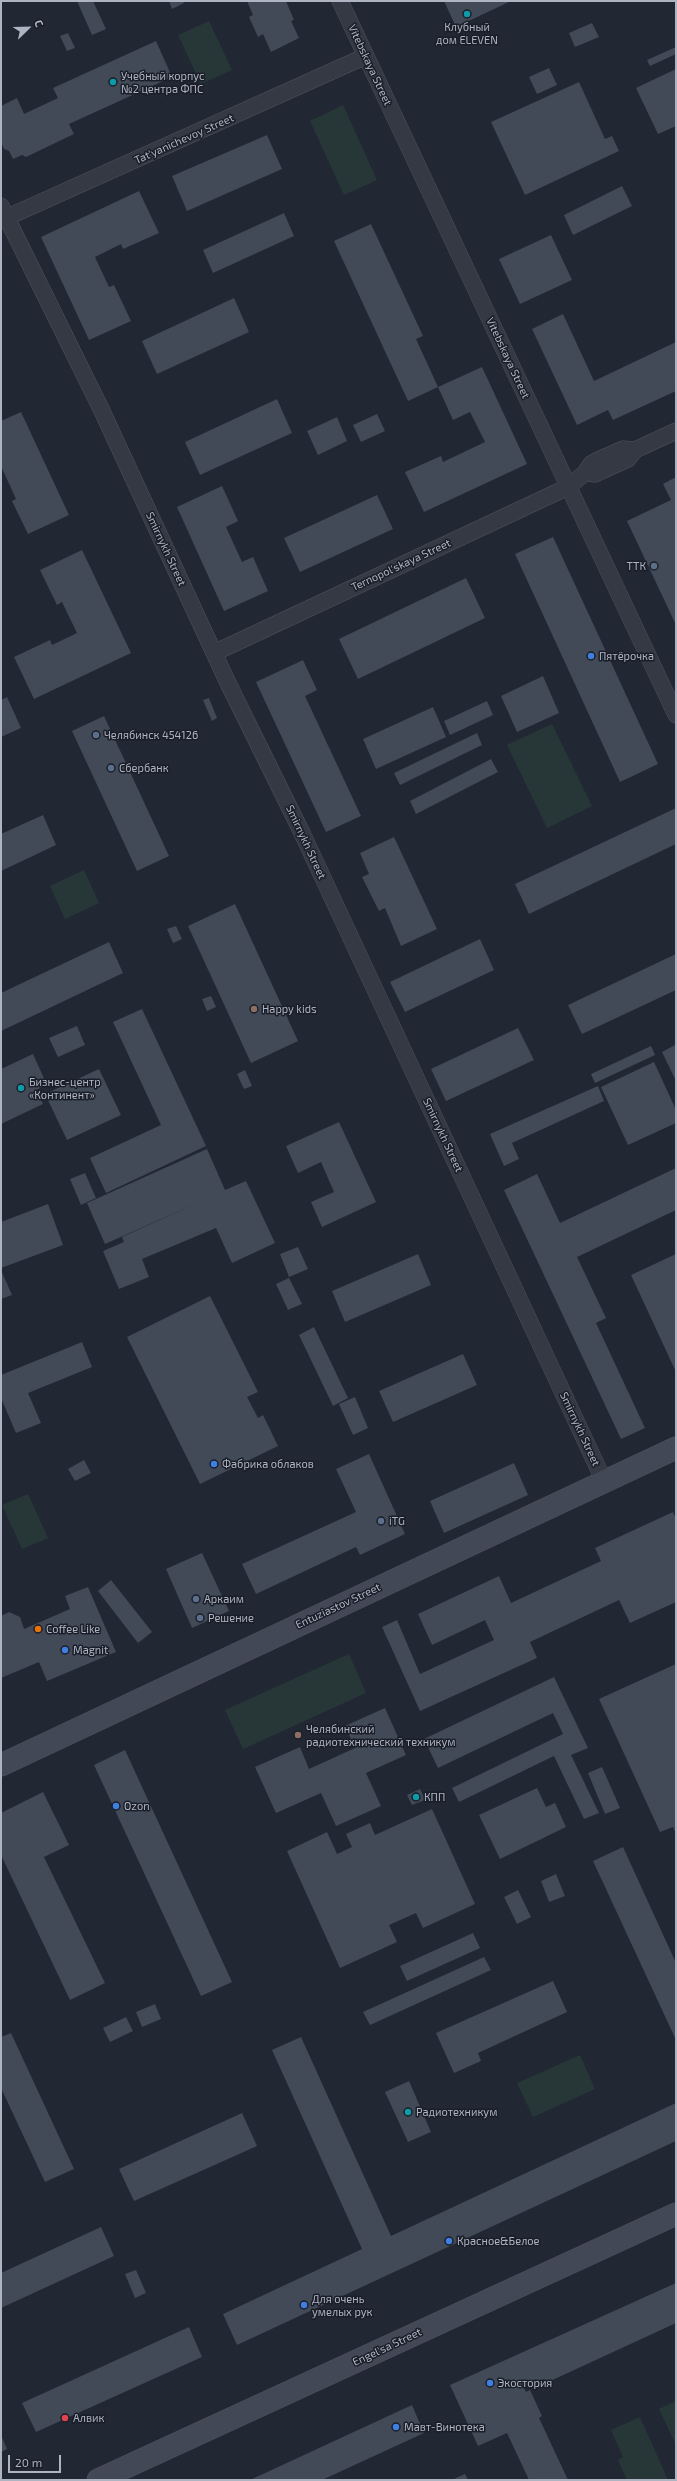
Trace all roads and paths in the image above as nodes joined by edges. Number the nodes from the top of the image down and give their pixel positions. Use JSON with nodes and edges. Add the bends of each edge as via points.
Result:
{"nodes":[{"id":1,"x":340,"y":1,"type":"edge"},
{"id":2,"x":366,"y":56,"type":"junction"},
{"id":3,"x":3,"y":215,"type":"edge"},
{"id":4,"x":676,"y":431,"type":"edge"},
{"id":5,"x":568,"y":487,"type":"junction"},
{"id":6,"x":214,"y":653,"type":"junction"},
{"id":7,"x":676,"y":715,"type":"edge"},
{"id":8,"x":676,"y":1448,"type":"edge"},
{"id":9,"x":604,"y":1481,"type":"junction"},
{"id":10,"x":1,"y":1765,"type":"edge"},
{"id":11,"x":676,"y":2214,"type":"edge"},
{"id":12,"x":98,"y":2480,"type":"edge"}],
"edges":[{"from":1,"to":2,"type":"street","name":"Vitebskaya Street"},
{"from":2,"to":3,"type":"street","name":"Tat'yanichevoy Street"},
{"from":2,"to":5,"type":"street","name":"Vitebskaya Street"},
{"from":3,"to":6,"type":"street","name":"Smirnykh Street","via":[[17,234]]},
{"from":4,"to":5,"type":"street","name":"Ternopol'skaya Street","via":[[635,450],[623,449],[598,460]]},
{"from":5,"to":6,"type":"street","name":"Ternopol'skaya Street"},
{"from":5,"to":7,"type":"street","name":"Vitebskaya Street"},
{"from":6,"to":9,"type":"street","name":"Smirnykh Street","via":[[302,833]]},
{"from":8,"to":9,"type":"main road","name":"Entuziastov Street"},
{"from":9,"to":10,"type":"main road","name":"Entuziastov Street"},
{"from":11,"to":12,"type":"main road","name":"Engel'sa Street"}]}
